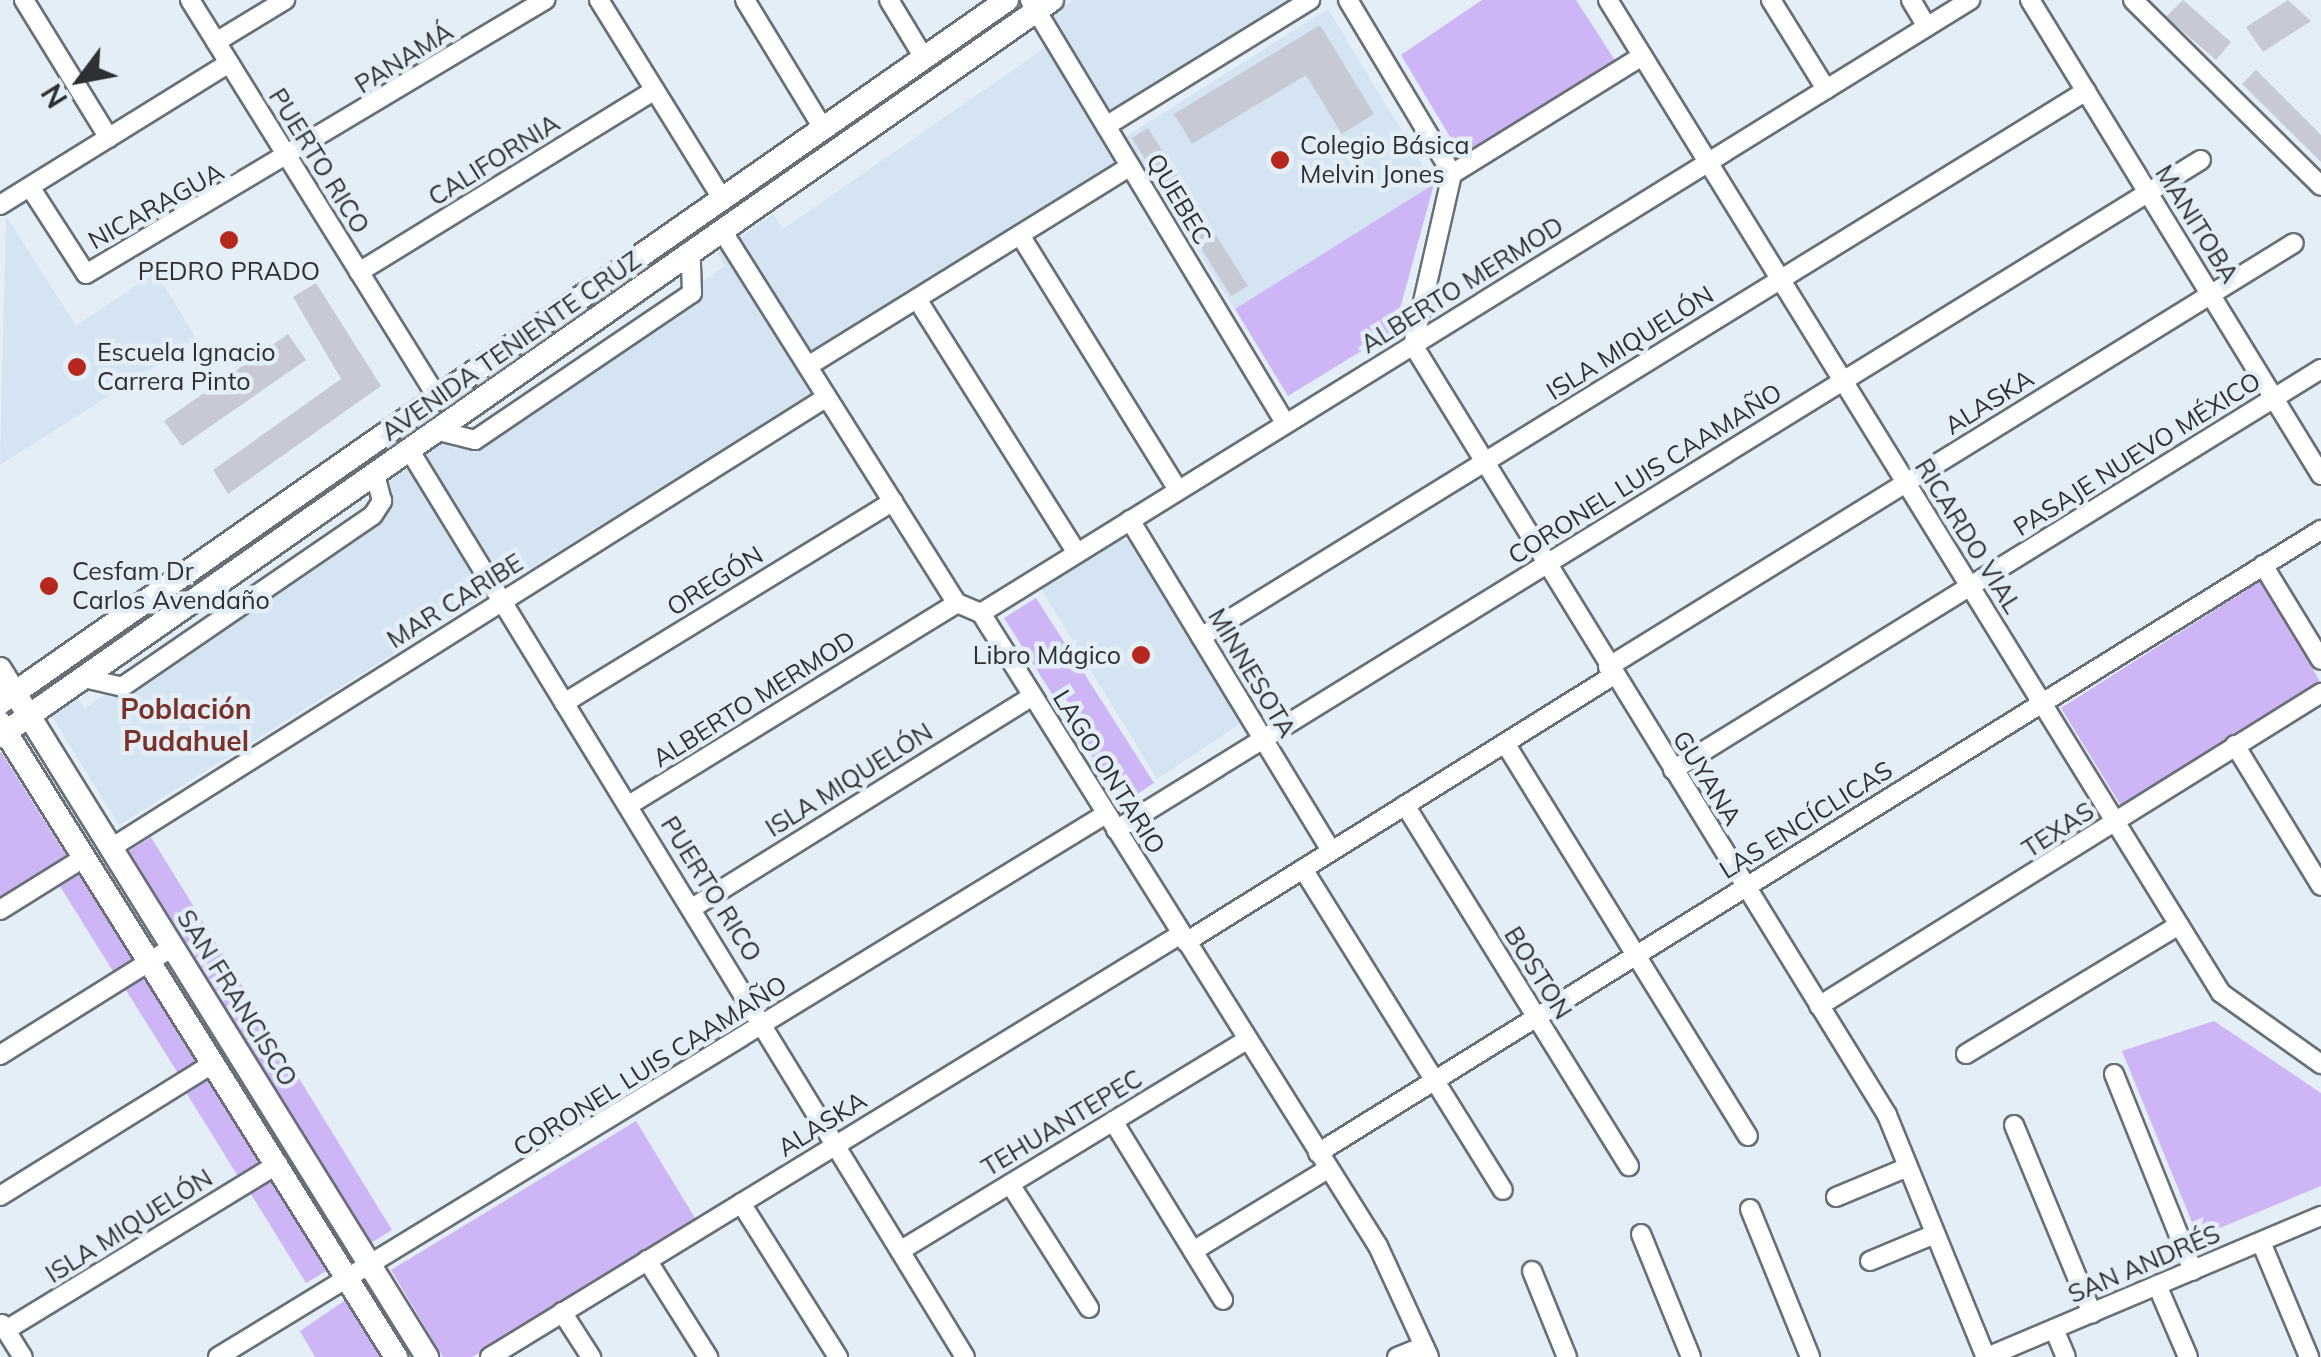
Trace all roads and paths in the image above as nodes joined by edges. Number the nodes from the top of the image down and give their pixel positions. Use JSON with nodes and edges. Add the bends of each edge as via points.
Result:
{"nodes":[{"id":1,"x":24,"y":0,"type":"edge"},
{"id":2,"x":190,"y":0,"type":"edge"},
{"id":3,"x":285,"y":0,"type":"edge"},
{"id":4,"x":546,"y":0,"type":"edge"},
{"id":5,"x":599,"y":0,"type":"edge"},
{"id":6,"x":745,"y":0,"type":"edge"},
{"id":7,"x":888,"y":0,"type":"edge"},
{"id":8,"x":1007,"y":0,"type":"edge"},
{"id":9,"x":1310,"y":0,"type":"edge"},
{"id":10,"x":1348,"y":0,"type":"edge"},
{"id":11,"x":1608,"y":0,"type":"edge"},
{"id":12,"x":1771,"y":0,"type":"edge"},
{"id":13,"x":1911,"y":0,"type":"edge"},
{"id":14,"x":1970,"y":0,"type":"edge"},
{"id":15,"x":2030,"y":0,"type":"edge"},
{"id":16,"x":2133,"y":0,"type":"edge"},
{"id":17,"x":1040,"y":4,"type":"edge"},
{"id":18,"x":1928,"y":26,"type":"junction"},
{"id":19,"x":216,"y":42,"type":"junction"},
{"id":20,"x":1642,"y":56,"type":"junction"},
{"id":21,"x":924,"y":58,"type":"junction"},
{"id":22,"x":229,"y":63,"type":"junction"},
{"id":23,"x":1826,"y":89,"type":"junction"},
{"id":24,"x":654,"y":90,"type":"junction"},
{"id":25,"x":2086,"y":91,"type":"junction"},
{"id":26,"x":1106,"y":126,"type":"junction"},
{"id":27,"x":824,"y":130,"type":"junction"},
{"id":28,"x":109,"y":138,"type":"junction"},
{"id":29,"x":288,"y":158,"type":"junction"},
{"id":30,"x":2201,"y":160,"type":"dead end"},
{"id":31,"x":1708,"y":162,"type":"junction"},
{"id":32,"x":1130,"y":166,"type":"junction"},
{"id":33,"x":1452,"y":174,"type":"junction"},
{"id":34,"x":2321,"y":186,"type":"edge"},
{"id":35,"x":30,"y":187,"type":"junction"},
{"id":36,"x":2148,"y":192,"type":"junction"},
{"id":37,"x":3,"y":197,"type":"edge"},
{"id":38,"x":723,"y":200,"type":"junction"},
{"id":39,"x":724,"y":232,"type":"junction"},
{"id":40,"x":1020,"y":235,"type":"junction"},
{"id":41,"x":2294,"y":244,"type":"dead end"},
{"id":42,"x":690,"y":254,"type":"junction"},
{"id":43,"x":359,"y":272,"type":"junction"},
{"id":44,"x":1780,"y":280,"type":"junction"},
{"id":45,"x":2210,"y":295,"type":"junction"},
{"id":46,"x":917,"y":299,"type":"junction"},
{"id":47,"x":1413,"y":345,"type":"junction"},
{"id":48,"x":808,"y":366,"type":"junction"},
{"id":49,"x":2321,"y":369,"type":"edge"},
{"id":50,"x":1843,"y":381,"type":"junction"},
{"id":51,"x":827,"y":397,"type":"junction"},
{"id":52,"x":2274,"y":398,"type":"junction"},
{"id":53,"x":438,"y":399,"type":"junction"},
{"id":54,"x":1286,"y":424,"type":"junction"},
{"id":55,"x":438,"y":431,"type":"junction"},
{"id":56,"x":410,"y":451,"type":"junction"},
{"id":57,"x":1484,"y":463,"type":"junction"},
{"id":58,"x":2321,"y":475,"type":"edge"},
{"id":59,"x":1906,"y":483,"type":"junction"},
{"id":60,"x":1178,"y":490,"type":"junction"},
{"id":61,"x":893,"y":501,"type":"junction"},
{"id":62,"x":1130,"y":520,"type":"junction"},
{"id":63,"x":2321,"y":530,"type":"edge"},
{"id":64,"x":1077,"y":554,"type":"junction"},
{"id":65,"x":1545,"y":565,"type":"junction"},
{"id":66,"x":2264,"y":565,"type":"junction"},
{"id":67,"x":1970,"y":586,"type":"junction"},
{"id":68,"x":501,"y":601,"type":"junction"},
{"id":69,"x":956,"y":603,"type":"junction"},
{"id":70,"x":981,"y":612,"type":"junction"},
{"id":71,"x":1201,"y":637,"type":"junction"},
{"id":72,"x":2321,"y":660,"type":"edge"},
{"id":73,"x":0,"y":669,"type":"edge"},
{"id":74,"x":1611,"y":671,"type":"junction"},
{"id":75,"x":2321,"y":692,"type":"edge"},
{"id":76,"x":1032,"y":696,"type":"junction"},
{"id":77,"x":8,"y":698,"type":"edge"},
{"id":78,"x":2042,"y":703,"type":"junction"},
{"id":79,"x":564,"y":704,"type":"junction"},
{"id":80,"x":30,"y":716,"type":"junction"},
{"id":81,"x":2,"y":731,"type":"edge"},
{"id":82,"x":1263,"y":739,"type":"junction"},
{"id":83,"x":1505,"y":743,"type":"junction"},
{"id":84,"x":2236,"y":745,"type":"junction"},
{"id":85,"x":1672,"y":770,"type":"junction"},
{"id":86,"x":628,"y":805,"type":"junction"},
{"id":87,"x":1405,"y":805,"type":"junction"},
{"id":88,"x":1111,"y":822,"type":"junction"},
{"id":89,"x":2115,"y":822,"type":"junction"},
{"id":90,"x":111,"y":848,"type":"junction"},
{"id":91,"x":1331,"y":851,"type":"junction"},
{"id":92,"x":84,"y":857,"type":"junction"},
{"id":93,"x":1303,"y":869,"type":"junction"},
{"id":94,"x":2321,"y":886,"type":"edge"},
{"id":95,"x":1745,"y":887,"type":"junction"},
{"id":96,"x":692,"y":908,"type":"junction"},
{"id":97,"x":0,"y":910,"type":"edge"},
{"id":98,"x":2179,"y":925,"type":"junction"},
{"id":99,"x":1183,"y":938,"type":"junction"},
{"id":100,"x":173,"y":947,"type":"junction"},
{"id":101,"x":1637,"y":955,"type":"junction"},
{"id":102,"x":150,"y":962,"type":"junction"},
{"id":103,"x":1819,"y":1006,"type":"junction"},
{"id":104,"x":1536,"y":1017,"type":"junction"},
{"id":105,"x":766,"y":1024,"type":"junction"},
{"id":106,"x":1247,"y":1040,"type":"junction"},
{"id":107,"x":1966,"y":1054,"type":"dead end"},
{"id":108,"x":0,"y":1055,"type":"edge"},
{"id":109,"x":214,"y":1064,"type":"junction"},
{"id":110,"x":2321,"y":1064,"type":"edge"},
{"id":111,"x":2114,"y":1074,"type":"dead end"},
{"id":112,"x":1434,"y":1081,"type":"junction"},
{"id":113,"x":1113,"y":1122,"type":"junction"},
{"id":114,"x":2014,"y":1125,"type":"dead end"},
{"id":115,"x":1748,"y":1136,"type":"dead end"},
{"id":116,"x":838,"y":1143,"type":"junction"},
{"id":117,"x":1323,"y":1161,"type":"junction"},
{"id":118,"x":278,"y":1164,"type":"junction"},
{"id":119,"x":1629,"y":1166,"type":"dead end"},
{"id":120,"x":1908,"y":1167,"type":"junction"},
{"id":121,"x":1010,"y":1184,"type":"junction"},
{"id":122,"x":1503,"y":1190,"type":"dead end"},
{"id":123,"x":0,"y":1196,"type":"edge"},
{"id":124,"x":1836,"y":1197,"type":"dead end"},
{"id":125,"x":741,"y":1203,"type":"junction"},
{"id":126,"x":1750,"y":1209,"type":"dead end"},
{"id":127,"x":2321,"y":1216,"type":"edge"},
{"id":128,"x":1641,"y":1234,"type":"dead end"},
{"id":129,"x":1935,"y":1234,"type":"junction"},
{"id":130,"x":2261,"y":1242,"type":"junction"},
{"id":131,"x":903,"y":1249,"type":"junction"},
{"id":132,"x":1192,"y":1251,"type":"junction"},
{"id":133,"x":647,"y":1260,"type":"junction"},
{"id":134,"x":1870,"y":1261,"type":"dead end"},
{"id":135,"x":372,"y":1266,"type":"junction"},
{"id":136,"x":2193,"y":1270,"type":"junction"},
{"id":137,"x":1532,"y":1271,"type":"dead end"},
{"id":138,"x":348,"y":1278,"type":"junction"},
{"id":139,"x":2158,"y":1286,"type":"junction"},
{"id":140,"x":1223,"y":1300,"type":"dead end"},
{"id":141,"x":1089,"y":1308,"type":"dead end"},
{"id":142,"x":562,"y":1312,"type":"junction"},
{"id":143,"x":2092,"y":1312,"type":"junction"},
{"id":144,"x":3,"y":1325,"type":"edge"},
{"id":145,"x":2054,"y":1328,"type":"junction"},
{"id":146,"x":1426,"y":1351,"type":"edge"},
{"id":147,"x":23,"y":1357,"type":"edge"},
{"id":148,"x":218,"y":1357,"type":"edge"},
{"id":149,"x":396,"y":1357,"type":"edge"},
{"id":150,"x":427,"y":1357,"type":"edge"},
{"id":151,"x":490,"y":1357,"type":"edge"},
{"id":152,"x":592,"y":1357,"type":"edge"},
{"id":153,"x":708,"y":1357,"type":"edge"},
{"id":154,"x":838,"y":1357,"type":"edge"},
{"id":155,"x":965,"y":1357,"type":"edge"},
{"id":156,"x":1397,"y":1357,"type":"edge"},
{"id":157,"x":1567,"y":1357,"type":"edge"},
{"id":158,"x":1691,"y":1357,"type":"edge"},
{"id":159,"x":1810,"y":1357,"type":"edge"},
{"id":160,"x":1986,"y":1357,"type":"edge"},
{"id":161,"x":2066,"y":1357,"type":"edge"},
{"id":162,"x":2188,"y":1357,"type":"edge"},
{"id":163,"x":2309,"y":1357,"type":"edge"}],
"edges":[{"from":1,"to":28,"type":"street"},
{"from":2,"to":19,"type":"street","name":"PUERTO RICO"},
{"from":3,"to":19,"type":"street"},
{"from":4,"to":29,"type":"street","name":"PANAMÁ"},
{"from":5,"to":24,"type":"street"},
{"from":6,"to":27,"type":"street"},
{"from":7,"to":21,"type":"street"},
{"from":8,"to":21,"type":"main road","name":"AVENIDA TENIENTE CRUZ"},
{"from":9,"to":26,"type":"street"},
{"from":10,"to":33,"type":"street"},
{"from":11,"to":20,"type":"street","name":"RICARDO VIAL"},
{"from":12,"to":23,"type":"street"},
{"from":13,"to":18,"type":"street"},
{"from":14,"to":18,"type":"street","name":"ALBERTO MERMOD"},
{"from":15,"to":25,"type":"street","name":"MANITOBA"},
{"from":16,"to":34,"type":"street"},
{"from":17,"to":26,"type":"street","name":"QUEBEC"},
{"from":17,"to":39,"type":"main road","name":"AVENIDA TENIENTE CRUZ"},
{"from":18,"to":23,"type":"street","name":"ALBERTO MERMOD"},
{"from":19,"to":22,"type":"street","name":"PUERTO RICO"},
{"from":20,"to":31,"type":"street","name":"RICARDO VIAL"},
{"from":20,"to":33,"type":"street"},
{"from":21,"to":27,"type":"main road","name":"AVENIDA TENIENTE CRUZ"},
{"from":22,"to":28,"type":"street"},
{"from":22,"to":29,"type":"street","name":"PUERTO RICO"},
{"from":23,"to":31,"type":"street","name":"ALBERTO MERMOD"},
{"from":24,"to":38,"type":"street"},
{"from":24,"to":43,"type":"street","name":"CALIFORNIA"},
{"from":25,"to":36,"type":"street","name":"MANITOBA"},
{"from":25,"to":44,"type":"street","name":"ISLA MIQUELÓN"},
{"from":26,"to":32,"type":"street","name":"QUEBEC"},
{"from":27,"to":38,"type":"main road","name":"AVENIDA TENIENTE CRUZ"},
{"from":28,"to":35,"type":"street"},
{"from":29,"to":35,"type":"street","name":"NICARAGUA","via":[[86,274]]},
{"from":29,"to":43,"type":"street","name":"PUERTO RICO"},
{"from":30,"to":36,"type":"street","name":"CORONEL LUIS CAAMAÑO"},
{"from":31,"to":44,"type":"street","name":"RICARDO VIAL"},
{"from":31,"to":47,"type":"street","name":"ALBERTO MERMOD"},
{"from":32,"to":40,"type":"street"},
{"from":32,"to":54,"type":"street","name":"QUEBEC"},
{"from":33,"to":47,"type":"street"},
{"from":35,"to":37,"type":"street"},
{"from":36,"to":45,"type":"street","name":"MANITOBA"},
{"from":36,"to":50,"type":"street","name":"CORONEL LUIS CAAMAÑO"},
{"from":38,"to":53,"type":"main road","name":"AVENIDA TENIENTE CRUZ"},
{"from":39,"to":42,"type":"main road","name":"AVENIDA TENIENTE CRUZ"},
{"from":39,"to":48,"type":"street"},
{"from":40,"to":46,"type":"street"},
{"from":40,"to":60,"type":"street"},
{"from":41,"to":45,"type":"street","name":"ALASKA"},
{"from":42,"to":55,"type":"main road","name":"AVENIDA TENIENTE CRUZ"},
{"from":42,"to":55,"type":"street","via":[[692,293],[475,440]]},
{"from":43,"to":53,"type":"street","name":"PUERTO RICO"},
{"from":44,"to":50,"type":"street","name":"RICARDO VIAL"},
{"from":44,"to":57,"type":"street","name":"ISLA MIQUELÓN"},
{"from":45,"to":52,"type":"street","name":"MANITOBA"},
{"from":45,"to":59,"type":"street","name":"ALASKA"},
{"from":46,"to":48,"type":"street"},
{"from":46,"to":64,"type":"street"},
{"from":47,"to":54,"type":"street","name":"ALBERTO MERMOD"},
{"from":47,"to":57,"type":"street","name":"GUYANA"},
{"from":48,"to":51,"type":"street"},
{"from":49,"to":52,"type":"street","name":"PASAJE NUEVO MÉXICO"},
{"from":50,"to":59,"type":"street","name":"RICARDO VIAL"},
{"from":50,"to":65,"type":"street","name":"CORONEL LUIS CAAMAÑO"},
{"from":51,"to":61,"type":"street"},
{"from":51,"to":68,"type":"street","name":"MAR CARIBE"},
{"from":52,"to":58,"type":"street","name":"MANITOBA"},
{"from":52,"to":67,"type":"street","name":"PASAJE NUEVO MÉXICO"},
{"from":53,"to":77,"type":"main road","name":"AVENIDA TENIENTE CRUZ"},
{"from":54,"to":60,"type":"street","name":"ALBERTO MERMOD"},
{"from":55,"to":56,"type":"main road","name":"AVENIDA TENIENTE CRUZ"},
{"from":56,"to":68,"type":"street","name":"PUERTO RICO"},
{"from":56,"to":80,"type":"main road","name":"AVENIDA TENIENTE CRUZ"},
{"from":57,"to":65,"type":"street","name":"GUYANA"},
{"from":57,"to":71,"type":"street","name":"ISLA MIQUELÓN"},
{"from":59,"to":67,"type":"street","name":"RICARDO VIAL"},
{"from":59,"to":74,"type":"street","name":"ALASKA"},
{"from":60,"to":62,"type":"street","name":"ALBERTO MERMOD"},
{"from":61,"to":69,"type":"street"},
{"from":61,"to":79,"type":"street","name":"OREGÓN"},
{"from":62,"to":64,"type":"street","name":"ALBERTO MERMOD"},
{"from":62,"to":71,"type":"street","name":"MINNESOTA"},
{"from":63,"to":66,"type":"street","name":"LAS ENCÍCLICAS"},
{"from":64,"to":70,"type":"street","name":"ALBERTO MERMOD"},
{"from":65,"to":74,"type":"street","name":"GUYANA"},
{"from":65,"to":82,"type":"street","name":"CORONEL LUIS CAAMAÑO"},
{"from":66,"to":72,"type":"street"},
{"from":66,"to":78,"type":"street","name":"LAS ENCÍCLICAS"},
{"from":67,"to":78,"type":"street","name":"RICARDO VIAL"},
{"from":67,"to":85,"type":"street","name":"PASAJE NUEVO MÉXICO"},
{"from":68,"to":79,"type":"street","name":"PUERTO RICO"},
{"from":68,"to":90,"type":"street","name":"MAR CARIBE"},
{"from":69,"to":70,"type":"street"},
{"from":69,"to":86,"type":"street","name":"ALBERTO MERMOD"},
{"from":70,"to":76,"type":"street","name":"LAGO ONTARIO"},
{"from":71,"to":82,"type":"street","name":"MINNESOTA"},
{"from":73,"to":77,"type":"main road","name":"SAN FRANCISCO"},
{"from":74,"to":83,"type":"street","name":"ALASKA"},
{"from":74,"to":85,"type":"street","name":"GUYANA"},
{"from":75,"to":84,"type":"street","name":"TEXAS"},
{"from":76,"to":88,"type":"street","name":"LAGO ONTARIO"},
{"from":76,"to":96,"type":"street","name":"ISLA MIQUELÓN"},
{"from":77,"to":80,"type":"main road","name":"SAN FRANCISCO"},
{"from":78,"to":89,"type":"street","name":"RICARDO VIAL"},
{"from":78,"to":95,"type":"street","name":"LAS ENCÍCLICAS"},
{"from":79,"to":86,"type":"street","name":"PUERTO RICO"},
{"from":80,"to":81,"type":"main road","name":"AVENIDA TENIENTE CRUZ"},
{"from":80,"to":90,"type":"main road","name":"SAN FRANCISCO"},
{"from":81,"to":92,"type":"main road"},
{"from":82,"to":88,"type":"street","name":"CORONEL LUIS CAAMAÑO"},
{"from":82,"to":91,"type":"street","name":"MINNESOTA"},
{"from":83,"to":87,"type":"street","name":"ALASKA"},
{"from":83,"to":101,"type":"street"},
{"from":84,"to":89,"type":"street","name":"TEXAS"},
{"from":84,"to":94,"type":"street"},
{"from":85,"to":95,"type":"street","name":"GUYANA"},
{"from":86,"to":96,"type":"street","name":"PUERTO RICO"},
{"from":87,"to":91,"type":"street","name":"ALASKA"},
{"from":87,"to":104,"type":"street","name":"BOSTON"},
{"from":88,"to":99,"type":"street","name":"LAGO ONTARIO"},
{"from":88,"to":105,"type":"street","name":"CORONEL LUIS CAAMAÑO"},
{"from":89,"to":98,"type":"street","name":"RICARDO VIAL"},
{"from":89,"to":103,"type":"street","name":"TEXAS"},
{"from":90,"to":100,"type":"main road","name":"SAN FRANCISCO"},
{"from":91,"to":93,"type":"street","name":"ALASKA"},
{"from":92,"to":97,"type":"street"},
{"from":92,"to":102,"type":"main road"},
{"from":93,"to":99,"type":"street","name":"ALASKA"},
{"from":93,"to":112,"type":"street"},
{"from":95,"to":101,"type":"street","name":"LAS ENCÍCLICAS"},
{"from":95,"to":103,"type":"street","name":"GUYANA"},
{"from":96,"to":105,"type":"street","name":"PUERTO RICO"},
{"from":98,"to":107,"type":"street"},
{"from":98,"to":110,"type":"street","name":"RICARDO VIAL","via":[[2228,1001]]},
{"from":99,"to":106,"type":"street","name":"LAGO ONTARIO"},
{"from":99,"to":116,"type":"street","name":"ALASKA"},
{"from":100,"to":102,"type":"street"},
{"from":100,"to":135,"type":"main road","name":"SAN FRANCISCO"},
{"from":101,"to":104,"type":"street","name":"LAS ENCÍCLICAS"},
{"from":101,"to":115,"type":"street"},
{"from":102,"to":108,"type":"street"},
{"from":102,"to":109,"type":"main road"},
{"from":103,"to":120,"type":"street","name":"GUYANA"},
{"from":104,"to":112,"type":"street","name":"LAS ENCÍCLICAS"},
{"from":104,"to":119,"type":"street","name":"BOSTON"},
{"from":105,"to":116,"type":"street","name":"PUERTO RICO"},
{"from":105,"to":135,"type":"street","name":"CORONEL LUIS CAAMAÑO"},
{"from":106,"to":113,"type":"street","name":"TEHUANTEPEC"},
{"from":106,"to":117,"type":"street","name":"LAGO ONTARIO"},
{"from":109,"to":118,"type":"main road"},
{"from":109,"to":123,"type":"street"},
{"from":111,"to":136,"type":"street"},
{"from":112,"to":117,"type":"street","name":"LAS ENCÍCLICAS"},
{"from":112,"to":122,"type":"street"},
{"from":113,"to":121,"type":"street","name":"TEHUANTEPEC"},
{"from":113,"to":132,"type":"street"},
{"from":114,"to":143,"type":"street"},
{"from":116,"to":125,"type":"street","name":"ALASKA"},
{"from":116,"to":131,"type":"street","name":"PUERTO RICO"},
{"from":117,"to":132,"type":"street","name":"LAS ENCÍCLICAS"},
{"from":117,"to":146,"type":"street","name":"LAGO ONTARIO","via":[[1390,1267]]},
{"from":118,"to":138,"type":"main road"},
{"from":118,"to":144,"type":"street","name":"ISLA MIQUELÓN"},
{"from":120,"to":124,"type":"street"},
{"from":120,"to":129,"type":"street","name":"GUYANA"},
{"from":121,"to":131,"type":"street","name":"TEHUANTEPEC"},
{"from":121,"to":141,"type":"street"},
{"from":125,"to":133,"type":"street","name":"ALASKA"},
{"from":125,"to":154,"type":"street"},
{"from":126,"to":159,"type":"street"},
{"from":127,"to":130,"type":"street","name":"SAN ANDRÉS"},
{"from":128,"to":158,"type":"street"},
{"from":129,"to":134,"type":"street"},
{"from":129,"to":160,"type":"street","name":"GUYANA"},
{"from":130,"to":136,"type":"street","name":"SAN ANDRÉS"},
{"from":130,"to":163,"type":"street"},
{"from":131,"to":155,"type":"street","name":"PUERTO RICO"},
{"from":132,"to":140,"type":"street"},
{"from":133,"to":142,"type":"street","name":"ALASKA"},
{"from":133,"to":153,"type":"street"},
{"from":135,"to":138,"type":"street","name":"CORONEL LUIS CAAMAÑO"},
{"from":135,"to":150,"type":"main road","name":"SAN FRANCISCO"},
{"from":136,"to":139,"type":"street","name":"SAN ANDRÉS"},
{"from":137,"to":157,"type":"street"},
{"from":138,"to":148,"type":"street","name":"CORONEL LUIS CAAMAÑO"},
{"from":138,"to":149,"type":"main road"},
{"from":139,"to":143,"type":"street","name":"SAN ANDRÉS"},
{"from":139,"to":162,"type":"street"},
{"from":142,"to":151,"type":"street","name":"ALASKA"},
{"from":142,"to":152,"type":"street"},
{"from":143,"to":145,"type":"street","name":"SAN ANDRÉS"},
{"from":144,"to":147,"type":"street"},
{"from":145,"to":160,"type":"street","name":"SAN ANDRÉS"},
{"from":145,"to":161,"type":"street"},
{"from":146,"to":156,"type":"street"}]}
